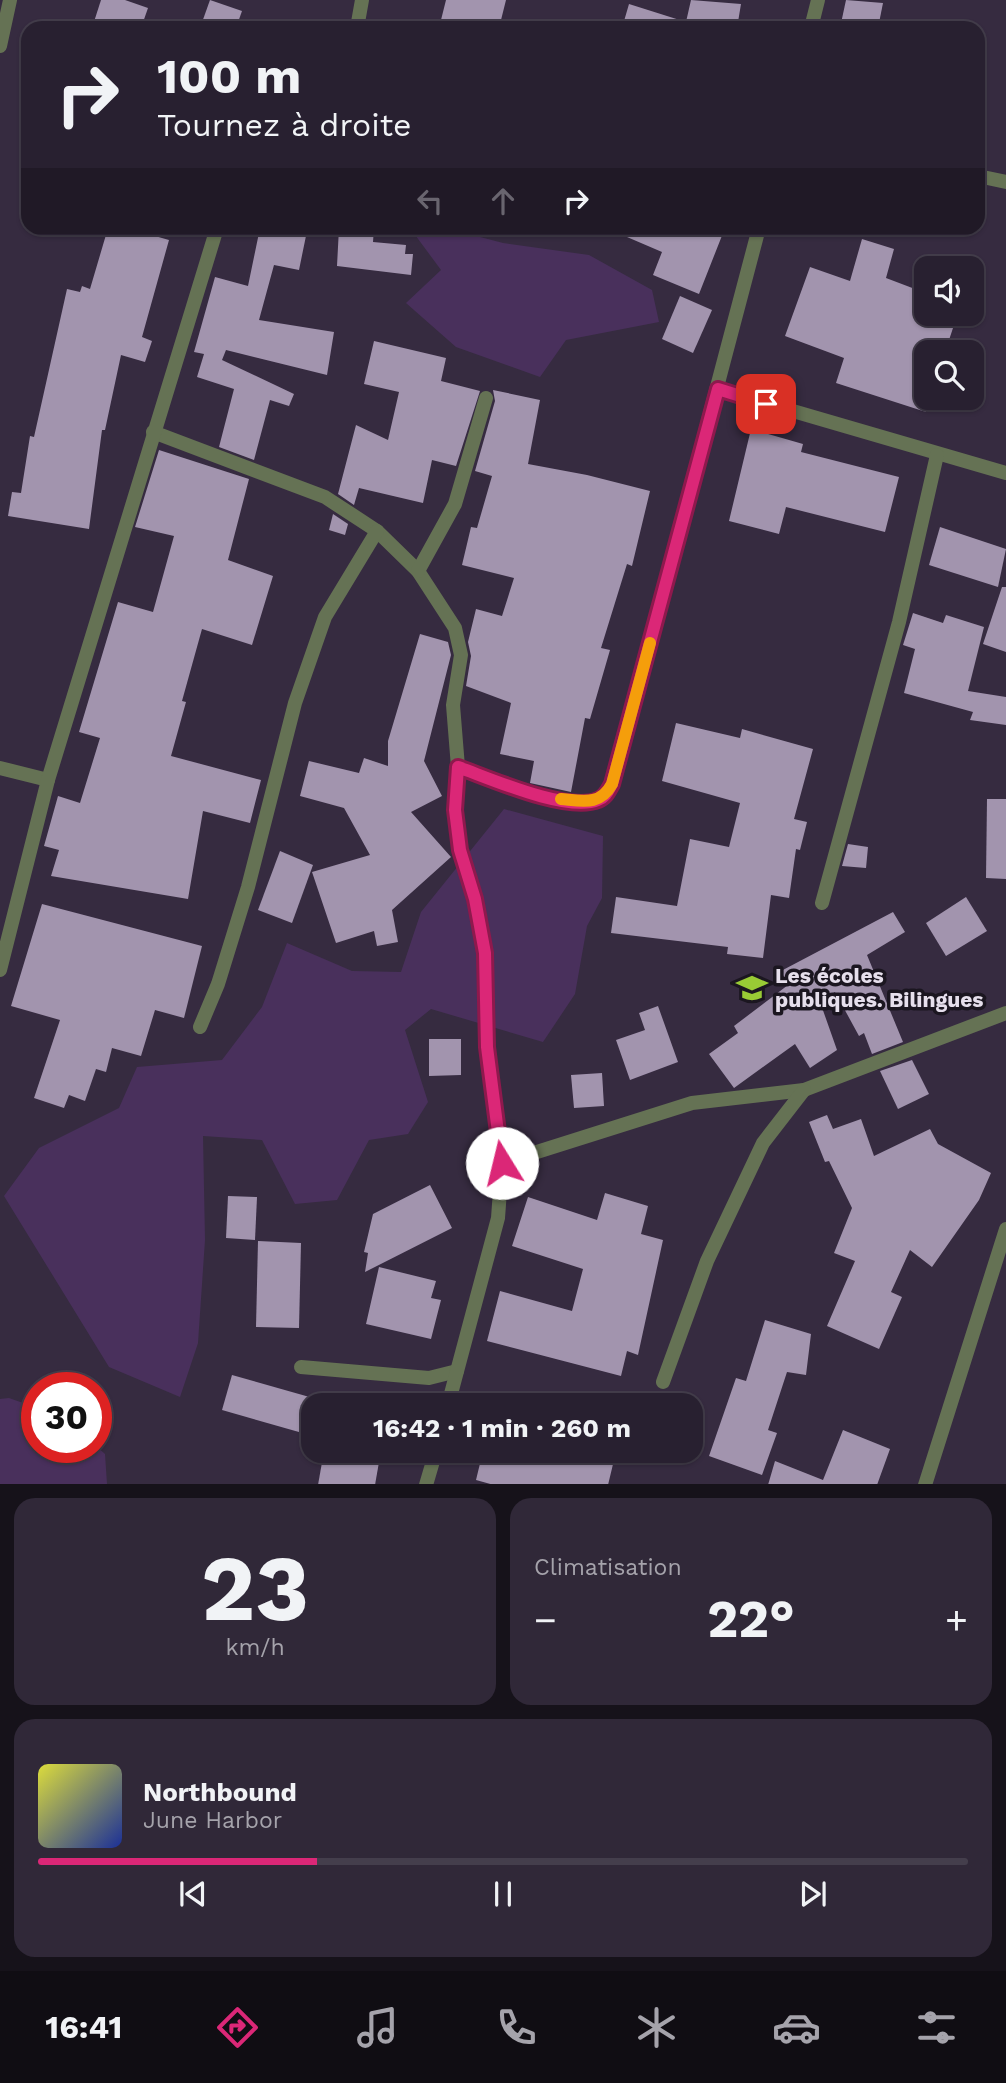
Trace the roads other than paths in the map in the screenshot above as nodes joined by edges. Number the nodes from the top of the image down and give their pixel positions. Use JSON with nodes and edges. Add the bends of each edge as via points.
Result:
{"nodes":[{"id":1,"x":10,"y":0,"type":"edge"},
{"id":2,"x":362,"y":0,"type":"edge"},
{"id":3,"x":818,"y":0,"type":"edge"},
{"id":4,"x":358,"y":21,"type":"edge"},
{"id":5,"x":813,"y":21,"type":"edge"},
{"id":6,"x":0,"y":46,"type":"edge"},
{"id":7,"x":985,"y":178,"type":"edge"},
{"id":8,"x":1006,"y":182,"type":"edge"},
{"id":9,"x":215,"y":235,"type":"edge"},
{"id":10,"x":757,"y":235,"type":"edge"},
{"id":11,"x":718,"y":389,"type":"junction"},
{"id":12,"x":485,"y":398,"type":"dead end"},
{"id":13,"x":153,"y":432,"type":"junction"},
{"id":14,"x":937,"y":455,"type":"junction"},
{"id":15,"x":1006,"y":473,"type":"edge"},
{"id":16,"x":377,"y":531,"type":"junction"},
{"id":17,"x":418,"y":570,"type":"junction"},
{"id":18,"x":458,"y":767,"type":"junction"},
{"id":19,"x":0,"y":768,"type":"edge"},
{"id":20,"x":48,"y":780,"type":"junction"},
{"id":21,"x":822,"y":903,"type":"dead end"},
{"id":22,"x":0,"y":970,"type":"edge"},
{"id":23,"x":1006,"y":1013,"type":"edge"},
{"id":24,"x":200,"y":1027,"type":"dead end"},
{"id":25,"x":804,"y":1090,"type":"junction"},
{"id":26,"x":502,"y":1163,"type":"junction"},
{"id":27,"x":1005,"y":1238,"type":"edge"},
{"id":28,"x":301,"y":1367,"type":"dead end"},
{"id":29,"x":457,"y":1371,"type":"junction"},
{"id":30,"x":663,"y":1381,"type":"dead end"},
{"id":31,"x":451,"y":1393,"type":"edge"},
{"id":32,"x":432,"y":1463,"type":"edge"},
{"id":33,"x":929,"y":1483,"type":"edge"},
{"id":34,"x":426,"y":1484,"type":"edge"}],
"edges":[{"from":1,"to":6,"type":"street"},
{"from":2,"to":4,"type":"street"},
{"from":3,"to":5,"type":"street"},
{"from":7,"to":8,"type":"street"},
{"from":9,"to":13,"type":"street"},
{"from":10,"to":11,"type":"street"},
{"from":11,"to":14,"type":"street"},
{"from":11,"to":18,"type":"street","via":[[606,796],[595,802],[546,798]]},
{"from":12,"to":17,"type":"street","via":[[455,504]]},
{"from":13,"to":16,"type":"street","via":[[325,496]]},
{"from":13,"to":20,"type":"street"},
{"from":14,"to":15,"type":"street"},
{"from":14,"to":21,"type":"street","via":[[899,622]]},
{"from":16,"to":17,"type":"street"},
{"from":16,"to":24,"type":"street","via":[[325,617],[295,703],[248,887]]},
{"from":17,"to":18,"type":"street","via":[[455,628],[461,655],[453,705]]},
{"from":18,"to":26,"type":"street","via":[[455,810],[485,953],[487,1047]]},
{"from":19,"to":20,"type":"street"},
{"from":20,"to":22,"type":"street"},
{"from":23,"to":25,"type":"street"},
{"from":25,"to":26,"type":"street","via":[[692,1103]]},
{"from":25,"to":30,"type":"street","via":[[763,1143],[706,1261]]},
{"from":26,"to":29,"type":"street","via":[[498,1218]]},
{"from":27,"to":33,"type":"street"},
{"from":28,"to":29,"type":"street","via":[[429,1378]]},
{"from":29,"to":31,"type":"street"},
{"from":32,"to":34,"type":"street"}]}
